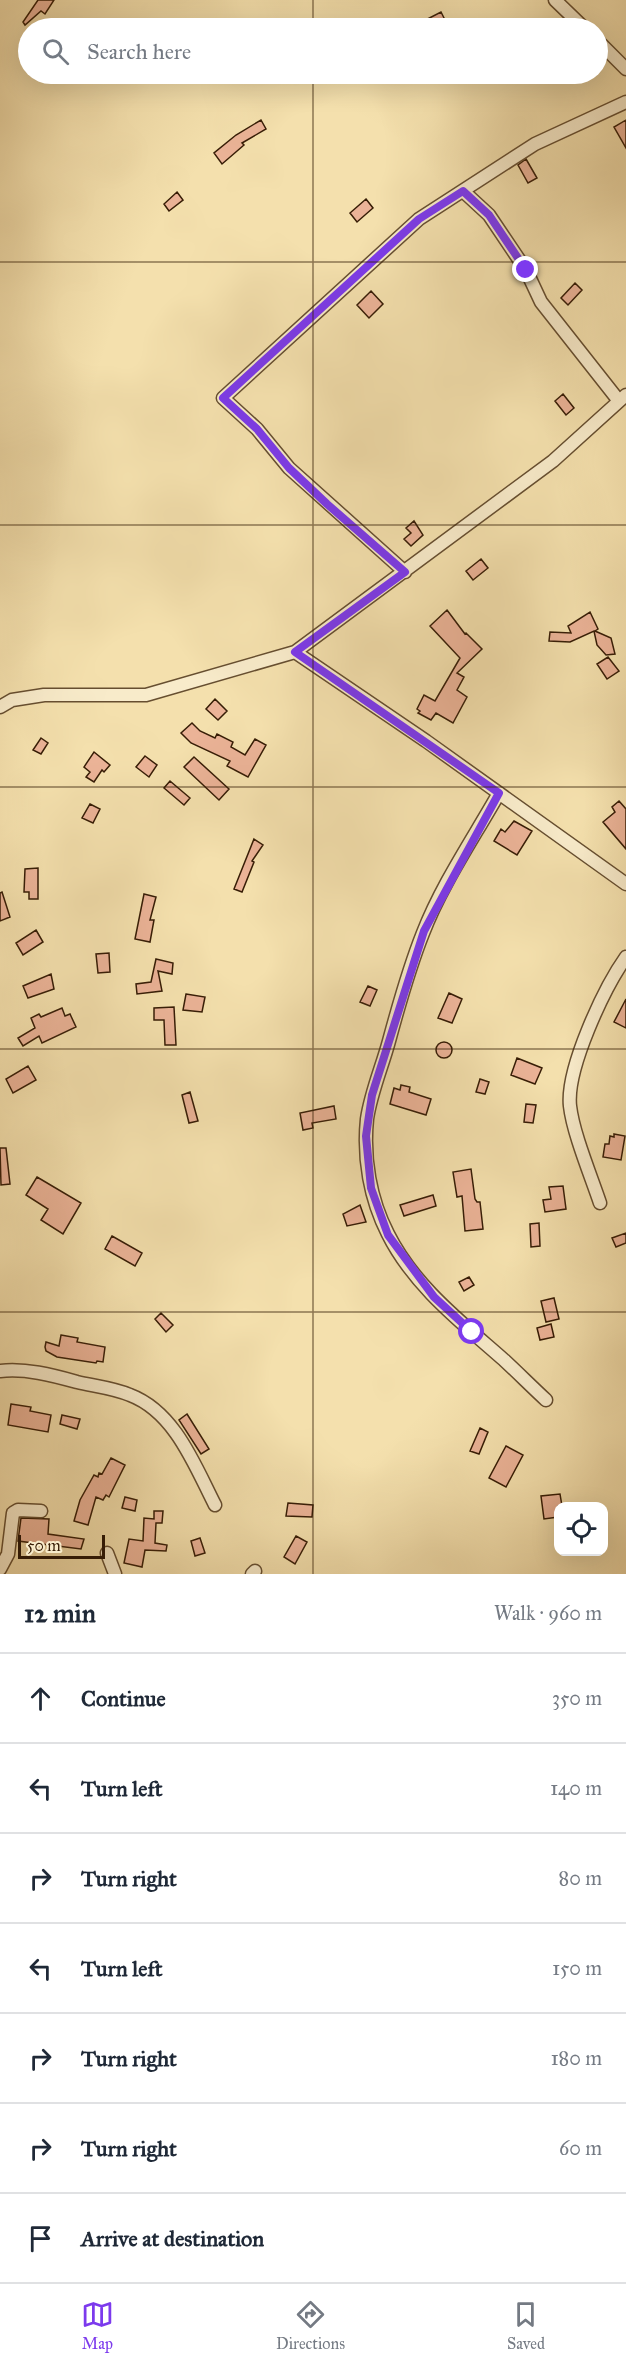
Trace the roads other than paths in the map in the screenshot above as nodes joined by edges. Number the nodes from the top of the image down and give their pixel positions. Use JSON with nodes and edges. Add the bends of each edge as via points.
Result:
{"nodes":[{"id":1,"x":555,"y":0,"type":"edge"},
{"id":2,"x":574,"y":18,"type":"edge"},
{"id":3,"x":608,"y":52,"type":"edge"},
{"id":4,"x":626,"y":69,"type":"edge"},
{"id":5,"x":626,"y":102,"type":"edge"},
{"id":6,"x":463,"y":191,"type":"junction"},
{"id":7,"x":622,"y":398,"type":"edge"},
{"id":8,"x":405,"y":572,"type":"junction"},
{"id":9,"x":295,"y":652,"type":"junction"},
{"id":10,"x":0,"y":707,"type":"edge"},
{"id":11,"x":499,"y":793,"type":"junction"},
{"id":12,"x":626,"y":884,"type":"edge"},
{"id":13,"x":626,"y":957,"type":"edge"},
{"id":14,"x":600,"y":1203,"type":"dead end"},
{"id":15,"x":0,"y":1371,"type":"edge"},
{"id":16,"x":546,"y":1401,"type":"dead end"},
{"id":17,"x":215,"y":1505,"type":"dead end"},
{"id":18,"x":41,"y":1511,"type":"dead end"},
{"id":19,"x":107,"y":1553,"type":"dead end"},
{"id":20,"x":0,"y":1569,"type":"edge"},
{"id":21,"x":115,"y":1574,"type":"edge"}],
"edges":[{"from":1,"to":2,"type":"street"},
{"from":3,"to":4,"type":"street"},
{"from":5,"to":6,"type":"street","via":[[535,144]]},
{"from":6,"to":7,"type":"street","via":[[489,215],[526,270],[541,302]]},
{"from":6,"to":8,"type":"street","via":[[419,219],[223,398],[304,482]]},
{"from":7,"to":8,"type":"street","via":[[553,461]]},
{"from":8,"to":9,"type":"street"},
{"from":9,"to":10,"type":"street","via":[[146,696],[44,695],[12,700]]},
{"from":9,"to":11,"type":"street"},
{"from":11,"to":12,"type":"street"},
{"from":11,"to":16,"type":"street","via":[[445,888],[413,961],[372,1095],[366,1136],[368,1170],[388,1235],[414,1272],[452,1315]]},
{"from":13,"to":14,"type":"street","via":[[583,1043],[571,1086],[570,1109]]},
{"from":15,"to":17,"type":"street","via":[[12,1369],[54,1376],[131,1395],[152,1407],[183,1445]]},
{"from":18,"to":20,"type":"street","via":[[13,1513],[8,1554]]},
{"from":19,"to":21,"type":"street"}]}
